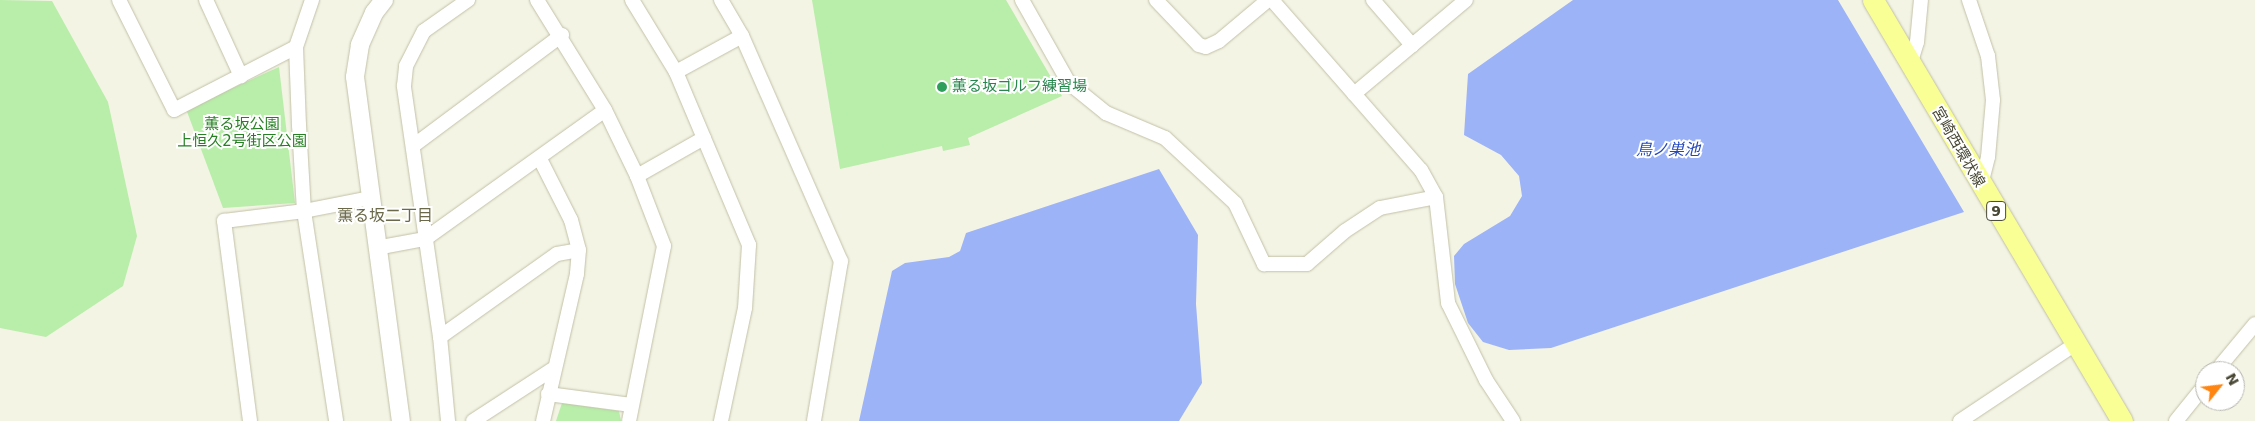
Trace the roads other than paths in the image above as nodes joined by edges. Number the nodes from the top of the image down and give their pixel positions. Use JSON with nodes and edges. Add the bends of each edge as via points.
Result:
{"nodes":[{"id":1,"x":119,"y":0,"type":"edge"},
{"id":2,"x":206,"y":0,"type":"edge"},
{"id":3,"x":384,"y":0,"type":"edge"},
{"id":4,"x":468,"y":0,"type":"edge"},
{"id":5,"x":537,"y":0,"type":"edge"},
{"id":6,"x":632,"y":0,"type":"edge"},
{"id":7,"x":721,"y":0,"type":"edge"},
{"id":8,"x":1022,"y":0,"type":"edge"},
{"id":9,"x":1156,"y":0,"type":"edge"},
{"id":10,"x":1268,"y":0,"type":"edge"},
{"id":11,"x":1272,"y":0,"type":"edge"},
{"id":12,"x":1373,"y":0,"type":"edge"},
{"id":13,"x":1466,"y":0,"type":"edge"},
{"id":14,"x":1873,"y":0,"type":"edge"},
{"id":15,"x":1921,"y":0,"type":"edge"},
{"id":16,"x":1969,"y":0,"type":"edge"},
{"id":17,"x":308,"y":2,"type":"edge"},
{"id":18,"x":562,"y":35,"type":"junction"},
{"id":19,"x":742,"y":36,"type":"junction"},
{"id":20,"x":1412,"y":45,"type":"junction"},
{"id":21,"x":296,"y":47,"type":"junction"},
{"id":22,"x":1910,"y":65,"type":"junction"},
{"id":23,"x":676,"y":72,"type":"junction"},
{"id":24,"x":240,"y":76,"type":"junction"},
{"id":25,"x":1354,"y":94,"type":"junction"},
{"id":26,"x":606,"y":110,"type":"junction"},
{"id":27,"x":704,"y":138,"type":"junction"},
{"id":28,"x":413,"y":146,"type":"junction"},
{"id":29,"x":540,"y":159,"type":"junction"},
{"id":30,"x":637,"y":176,"type":"junction"},
{"id":31,"x":1981,"y":185,"type":"junction"},
{"id":32,"x":1436,"y":197,"type":"junction"},
{"id":33,"x":370,"y":198,"type":"junction"},
{"id":34,"x":304,"y":211,"type":"junction"},
{"id":35,"x":425,"y":239,"type":"junction"},
{"id":36,"x":376,"y":248,"type":"junction"},
{"id":37,"x":579,"y":250,"type":"junction"},
{"id":38,"x":2255,"y":324,"type":"edge"},
{"id":39,"x":440,"y":337,"type":"junction"},
{"id":40,"x":2077,"y":343,"type":"junction"},
{"id":41,"x":2224,"y":361,"type":"edge"},
{"id":42,"x":552,"y":369,"type":"junction"},
{"id":43,"x":548,"y":394,"type":"junction"},
{"id":44,"x":2195,"y":397,"type":"edge"},
{"id":45,"x":631,"y":405,"type":"junction"},
{"id":46,"x":250,"y":421,"type":"edge"},
{"id":47,"x":336,"y":421,"type":"edge"},
{"id":48,"x":401,"y":421,"type":"edge"},
{"id":49,"x":448,"y":421,"type":"edge"},
{"id":50,"x":473,"y":421,"type":"edge"},
{"id":51,"x":543,"y":421,"type":"edge"},
{"id":52,"x":629,"y":421,"type":"edge"},
{"id":53,"x":721,"y":421,"type":"edge"},
{"id":54,"x":814,"y":421,"type":"edge"},
{"id":55,"x":1513,"y":421,"type":"edge"},
{"id":56,"x":1960,"y":421,"type":"edge"},
{"id":57,"x":2122,"y":421,"type":"edge"},
{"id":58,"x":2176,"y":421,"type":"edge"}],
"edges":[{"from":1,"to":24,"type":"street","via":[[174,110]]},
{"from":2,"to":24,"type":"street"},
{"from":3,"to":33,"type":"street","via":[[374,13],[360,45],[355,77]]},
{"from":4,"to":28,"type":"street","via":[[424,32],[406,66],[404,86]]},
{"from":5,"to":18,"type":"street"},
{"from":6,"to":23,"type":"street"},
{"from":7,"to":19,"type":"street"},
{"from":8,"to":32,"type":"street","via":[[1069,83],[1106,113],[1165,138],[1235,203],[1264,264],[1307,264],[1345,231],[1380,208]]},
{"from":9,"to":10,"type":"street","via":[[1199,45],[1206,47],[1219,41]]},
{"from":11,"to":25,"type":"street"},
{"from":12,"to":20,"type":"street"},
{"from":13,"to":20,"type":"street"},
{"from":14,"to":22,"type":"main road","name":"宮崎西環状線","number":"9"},
{"from":15,"to":22,"type":"street","via":[[1917,42]]},
{"from":16,"to":31,"type":"street","via":[[1988,56],[1993,100],[1988,157]]},
{"from":17,"to":21,"type":"street"},
{"from":18,"to":26,"type":"street"},
{"from":18,"to":28,"type":"street"},
{"from":19,"to":23,"type":"street"},
{"from":19,"to":54,"type":"street","via":[[841,260]]},
{"from":20,"to":25,"type":"street"},
{"from":21,"to":24,"type":"street"},
{"from":21,"to":34,"type":"street"},
{"from":22,"to":31,"type":"main road","name":"宮崎西環状線","number":"9"},
{"from":23,"to":27,"type":"street"},
{"from":25,"to":32,"type":"street","via":[[1421,170]]},
{"from":26,"to":29,"type":"street"},
{"from":26,"to":30,"type":"street"},
{"from":27,"to":30,"type":"street"},
{"from":27,"to":53,"type":"street","via":[[749,245],[745,308]]},
{"from":28,"to":35,"type":"street"},
{"from":29,"to":35,"type":"street"},
{"from":29,"to":37,"type":"street","via":[[571,220]]},
{"from":30,"to":45,"type":"street","via":[[664,246]]},
{"from":31,"to":40,"type":"main road","name":"宮崎西環状線","number":"9"},
{"from":32,"to":55,"type":"street","via":[[1448,303],[1486,380]]},
{"from":33,"to":34,"type":"street"},
{"from":33,"to":36,"type":"street"},
{"from":34,"to":46,"type":"street","via":[[224,221]]},
{"from":34,"to":47,"type":"street"},
{"from":35,"to":36,"type":"street"},
{"from":35,"to":39,"type":"street"},
{"from":36,"to":48,"type":"street"},
{"from":37,"to":39,"type":"street","via":[[558,254]]},
{"from":37,"to":42,"type":"street","via":[[577,274]]},
{"from":38,"to":41,"type":"street"},
{"from":39,"to":49,"type":"street"},
{"from":40,"to":56,"type":"street"},
{"from":40,"to":57,"type":"main road","name":"宮崎西環状線","number":"9"},
{"from":42,"to":43,"type":"street"},
{"from":42,"to":50,"type":"street"},
{"from":43,"to":45,"type":"street"},
{"from":43,"to":51,"type":"street"},
{"from":44,"to":58,"type":"street"},
{"from":45,"to":52,"type":"street"}]}
